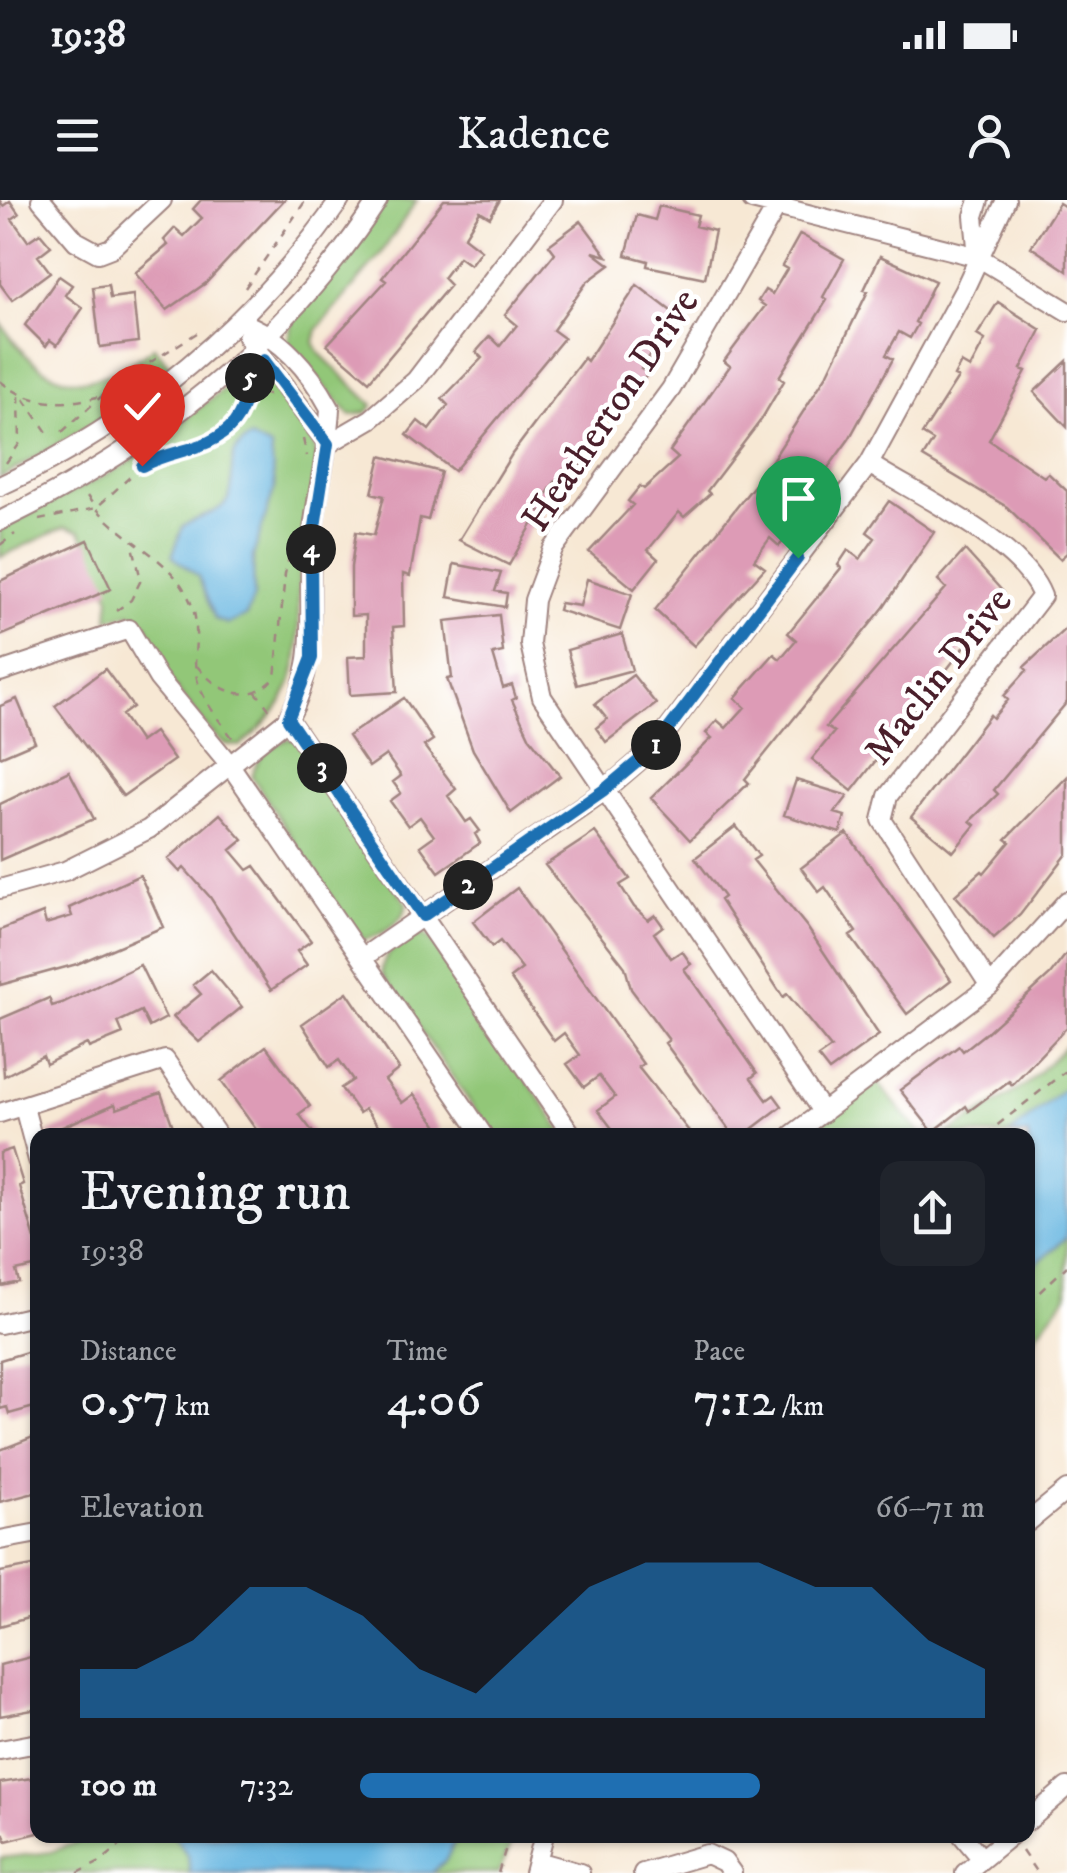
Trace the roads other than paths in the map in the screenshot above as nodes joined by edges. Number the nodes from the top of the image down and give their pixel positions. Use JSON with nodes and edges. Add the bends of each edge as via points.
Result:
{"nodes":[{"id":1,"x":42,"y":200,"type":"edge"},
{"id":2,"x":162,"y":200,"type":"edge"},
{"id":3,"x":340,"y":200,"type":"edge"},
{"id":4,"x":378,"y":200,"type":"edge"},
{"id":5,"x":553,"y":200,"type":"edge"},
{"id":6,"x":752,"y":200,"type":"edge"},
{"id":7,"x":979,"y":200,"type":"edge"},
{"id":8,"x":1006,"y":200,"type":"edge"},
{"id":9,"x":777,"y":206,"type":"junction"},
{"id":10,"x":978,"y":257,"type":"junction"},
{"id":11,"x":1067,"y":312,"type":"edge"},
{"id":12,"x":240,"y":322,"type":"junction"},
{"id":13,"x":268,"y":332,"type":"junction"},
{"id":14,"x":258,"y":354,"type":"junction"},
{"id":15,"x":328,"y":444,"type":"junction"},
{"id":16,"x":870,"y":464,"type":"junction"},
{"id":17,"x":0,"y":486,"type":"edge"},
{"id":18,"x":0,"y":522,"type":"edge"},
{"id":19,"x":0,"y":672,"type":"edge"},
{"id":20,"x":280,"y":716,"type":"junction"},
{"id":21,"x":230,"y":765,"type":"junction"},
{"id":22,"x":604,"y":790,"type":"junction"},
{"id":23,"x":0,"y":889,"type":"edge"},
{"id":24,"x":1067,"y":901,"type":"edge"},
{"id":25,"x":423,"y":916,"type":"junction"},
{"id":26,"x":362,"y":958,"type":"junction"},
{"id":27,"x":990,"y":986,"type":"junction"},
{"id":28,"x":24,"y":1106,"type":"junction"},
{"id":29,"x":0,"y":1112,"type":"edge"},
{"id":30,"x":823,"y":1114,"type":"junction"},
{"id":31,"x":212,"y":1128,"type":"edge"},
{"id":32,"x":478,"y":1128,"type":"edge"},
{"id":33,"x":567,"y":1128,"type":"edge"},
{"id":34,"x":802,"y":1128,"type":"edge"},
{"id":35,"x":30,"y":1129,"type":"edge"},
{"id":36,"x":30,"y":1317,"type":"edge"},
{"id":37,"x":0,"y":1324,"type":"edge"},
{"id":38,"x":1067,"y":1490,"type":"edge"},
{"id":39,"x":1035,"y":1516,"type":"edge"},
{"id":40,"x":30,"y":1534,"type":"edge"},
{"id":41,"x":0,"y":1540,"type":"edge"},
{"id":42,"x":30,"y":1744,"type":"edge"},
{"id":43,"x":0,"y":1750,"type":"edge"},
{"id":44,"x":1067,"y":1788,"type":"edge"},
{"id":45,"x":1035,"y":1815,"type":"edge"},
{"id":46,"x":969,"y":1843,"type":"edge"},
{"id":47,"x":1001,"y":1843,"type":"edge"},
{"id":48,"x":982,"y":1859,"type":"junction"},
{"id":49,"x":536,"y":1867,"type":"edge"},
{"id":50,"x":580,"y":1873,"type":"edge"},
{"id":51,"x":643,"y":1873,"type":"edge"},
{"id":52,"x":732,"y":1873,"type":"edge"},
{"id":53,"x":966,"y":1873,"type":"edge"}],
"edges":[{"from":1,"to":2,"type":"street","via":[[76,242],[98,253]]},
{"from":3,"to":12,"type":"street"},
{"from":4,"to":13,"type":"street","via":[[319,281]]},
{"from":5,"to":15,"type":"street","via":[[416,380],[371,419]]},
{"from":6,"to":9,"type":"street"},
{"from":7,"to":10,"type":"street"},
{"from":8,"to":10,"type":"street"},
{"from":9,"to":10,"type":"street"},
{"from":9,"to":22,"type":"street","name":"Heatherton Drive","via":[[671,389],[553,549],[534,600],[530,644],[542,697]]},
{"from":10,"to":11,"type":"street"},
{"from":10,"to":16,"type":"street"},
{"from":12,"to":13,"type":"street"},
{"from":12,"to":14,"type":"street"},
{"from":12,"to":17,"type":"street","via":[[124,413]]},
{"from":13,"to":14,"type":"street"},
{"from":13,"to":15,"type":"street","via":[[320,388],[330,408]]},
{"from":14,"to":15,"type":"street"},
{"from":14,"to":18,"type":"street","via":[[159,430]]},
{"from":15,"to":20,"type":"street","via":[[311,552],[312,658]]},
{"from":16,"to":22,"type":"street","via":[[654,748]]},
{"from":16,"to":27,"type":"street","name":"Maclin Drive","via":[[1010,554],[1042,596],[888,796],[882,820]]},
{"from":19,"to":21,"type":"street","via":[[129,629],[158,678]]},
{"from":20,"to":21,"type":"street"},
{"from":20,"to":25,"type":"street"},
{"from":21,"to":23,"type":"street","via":[[149,829],[65,870]]},
{"from":21,"to":26,"type":"street"},
{"from":22,"to":25,"type":"street"},
{"from":22,"to":30,"type":"street","name":"Heatherton Drive"},
{"from":24,"to":27,"type":"street"},
{"from":25,"to":26,"type":"street"},
{"from":25,"to":33,"type":"street"},
{"from":26,"to":32,"type":"street"},
{"from":27,"to":30,"type":"street"},
{"from":28,"to":29,"type":"street"},
{"from":28,"to":31,"type":"street","via":[[165,1060]]},
{"from":28,"to":35,"type":"street"},
{"from":30,"to":34,"type":"street"},
{"from":36,"to":37,"type":"street"},
{"from":38,"to":39,"type":"street"},
{"from":40,"to":41,"type":"street"},
{"from":42,"to":43,"type":"street"},
{"from":44,"to":45,"type":"street"},
{"from":46,"to":48,"type":"street"},
{"from":47,"to":48,"type":"street"},
{"from":48,"to":53,"type":"street"},
{"from":49,"to":50,"type":"street"},
{"from":51,"to":52,"type":"street","via":[[707,1854]]}]}
